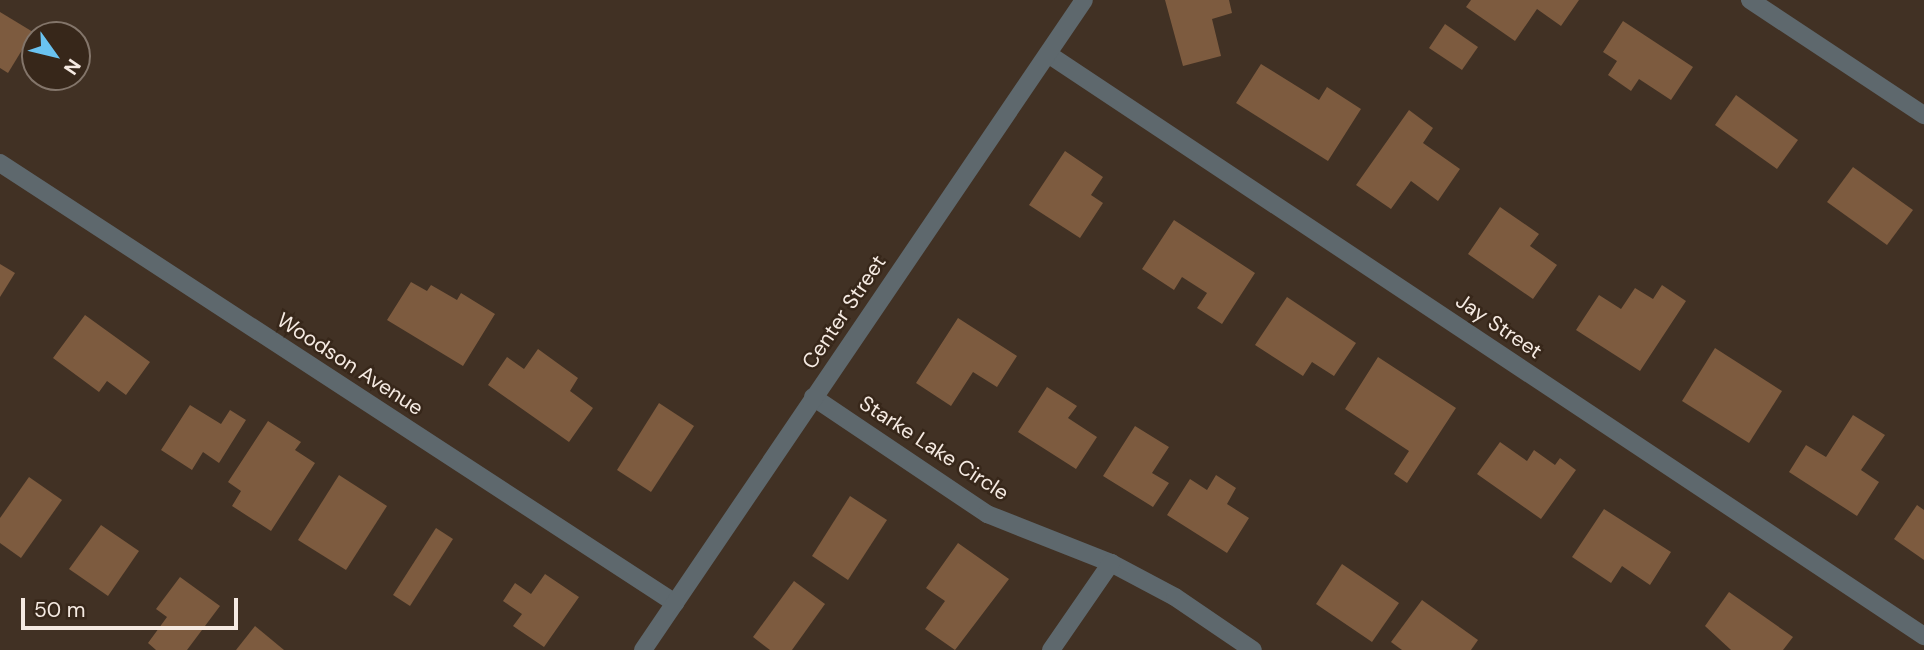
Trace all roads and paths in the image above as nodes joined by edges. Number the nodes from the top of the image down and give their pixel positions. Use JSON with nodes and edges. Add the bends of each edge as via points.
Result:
{"nodes":[{"id":1,"x":1084,"y":0,"type":"edge"},
{"id":2,"x":1750,"y":0,"type":"edge"},
{"id":3,"x":1048,"y":54,"type":"junction"},
{"id":4,"x":1924,"y":115,"type":"edge"},
{"id":5,"x":0,"y":163,"type":"edge"},
{"id":6,"x":813,"y":397,"type":"junction"},
{"id":7,"x":1111,"y":563,"type":"junction"},
{"id":8,"x":675,"y":603,"type":"junction"},
{"id":9,"x":1924,"y":636,"type":"edge"},
{"id":10,"x":643,"y":650,"type":"edge"},
{"id":11,"x":1051,"y":650,"type":"edge"},
{"id":12,"x":1253,"y":650,"type":"edge"}],
"edges":[{"from":1,"to":3,"type":"street","name":"Center Street"},
{"from":2,"to":4,"type":"street"},
{"from":3,"to":6,"type":"street","name":"Center Street"},
{"from":3,"to":9,"type":"street","name":"Jay Street"},
{"from":5,"to":8,"type":"street","name":"Woodson Avenue"},
{"from":6,"to":7,"type":"street","name":"Starke Lake Circle","via":[[987,514]]},
{"from":6,"to":8,"type":"street","name":"Center Street"},
{"from":7,"to":11,"type":"street"},
{"from":7,"to":12,"type":"street","name":"Starke Lake Circle","via":[[1175,597]]},
{"from":8,"to":10,"type":"street","name":"Center Street"}]}
